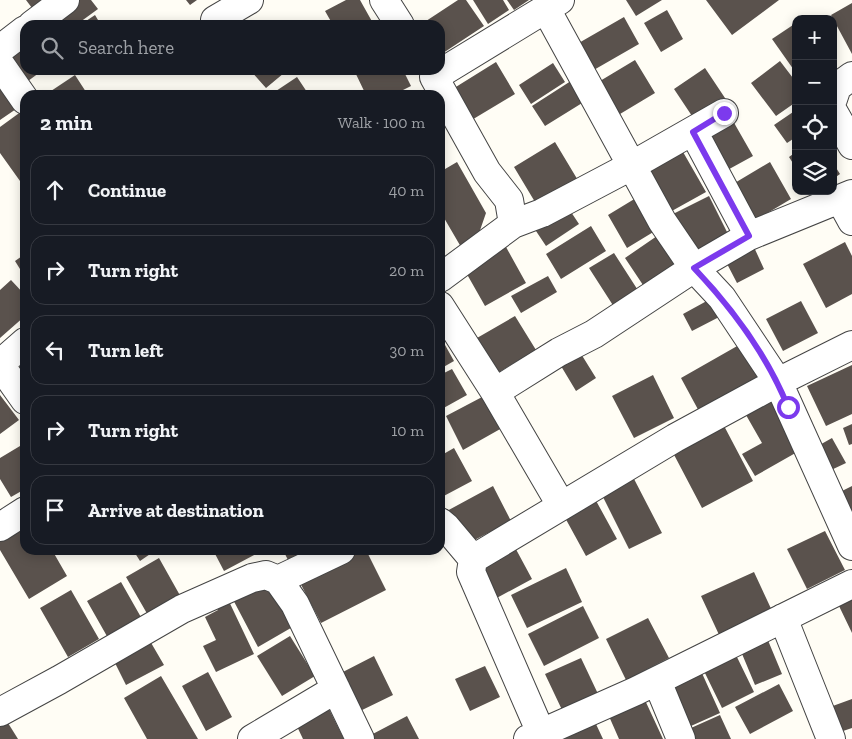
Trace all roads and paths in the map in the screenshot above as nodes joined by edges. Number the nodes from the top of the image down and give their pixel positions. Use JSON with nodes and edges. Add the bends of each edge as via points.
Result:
{"nodes":[{"id":1,"x":65,"y":0,"type":"edge"},
{"id":2,"x":249,"y":0,"type":"edge"},
{"id":3,"x":384,"y":0,"type":"edge"},
{"id":4,"x":553,"y":4,"type":"edge"},
{"id":5,"x":39,"y":20,"type":"edge"},
{"id":6,"x":215,"y":20,"type":"dead end"},
{"id":7,"x":397,"y":20,"type":"edge"},
{"id":8,"x":20,"y":34,"type":"edge"},
{"id":9,"x":0,"y":49,"type":"edge"},
{"id":10,"x":0,"y":64,"type":"edge"},
{"id":11,"x":852,"y":76,"type":"edge"},
{"id":12,"x":434,"y":83,"type":"edge"},
{"id":13,"x":837,"y":86,"type":"edge"},
{"id":14,"x":20,"y":93,"type":"edge"},
{"id":15,"x":445,"y":101,"type":"edge"},
{"id":16,"x":724,"y":113,"type":"dead end"},
{"id":17,"x":837,"y":119,"type":"edge"},
{"id":18,"x":693,"y":132,"type":"junction"},
{"id":19,"x":852,"y":145,"type":"edge"},
{"id":20,"x":631,"y":166,"type":"junction"},
{"id":21,"x":848,"y":205,"type":"edge"},
{"id":22,"x":513,"y":224,"type":"junction"},
{"id":23,"x":749,"y":236,"type":"junction"},
{"id":24,"x":694,"y":268,"type":"junction"},
{"id":25,"x":445,"y":274,"type":"edge"},
{"id":26,"x":445,"y":314,"type":"edge"},
{"id":27,"x":852,"y":345,"type":"edge"},
{"id":28,"x":20,"y":346,"type":"edge"},
{"id":29,"x":0,"y":364,"type":"edge"},
{"id":30,"x":778,"y":382,"type":"junction"},
{"id":31,"x":494,"y":392,"type":"junction"},
{"id":32,"x":20,"y":393,"type":"edge"},
{"id":33,"x":561,"y":505,"type":"junction"},
{"id":34,"x":20,"y":514,"type":"edge"},
{"id":35,"x":445,"y":525,"type":"edge"},
{"id":36,"x":0,"y":527,"type":"edge"},
{"id":37,"x":852,"y":546,"type":"edge"},
{"id":38,"x":330,"y":555,"type":"edge"},
{"id":39,"x":473,"y":559,"type":"junction"},
{"id":40,"x":278,"y":580,"type":"junction"},
{"id":41,"x":852,"y":584,"type":"edge"},
{"id":42,"x":783,"y":618,"type":"junction"},
{"id":43,"x":657,"y":681,"type":"junction"},
{"id":44,"x":336,"y":689,"type":"junction"},
{"id":45,"x":0,"y":712,"type":"edge"},
{"id":46,"x":534,"y":736,"type":"edge"},
{"id":47,"x":252,"y":739,"type":"edge"},
{"id":48,"x":360,"y":739,"type":"edge"},
{"id":49,"x":681,"y":739,"type":"edge"},
{"id":50,"x":831,"y":739,"type":"edge"}],
"edges":[{"from":1,"to":5,"type":"street"},
{"from":2,"to":6,"type":"street"},
{"from":3,"to":7,"type":"street"},
{"from":4,"to":12,"type":"street"},
{"from":4,"to":20,"type":"street"},
{"from":8,"to":9,"type":"street"},
{"from":10,"to":14,"type":"street"},
{"from":11,"to":13,"type":"street"},
{"from":15,"to":22,"type":"street","via":[[487,172],[509,200]]},
{"from":16,"to":18,"type":"street"},
{"from":17,"to":19,"type":"street"},
{"from":18,"to":20,"type":"street"},
{"from":18,"to":23,"type":"street"},
{"from":20,"to":22,"type":"street","via":[[542,213]]},
{"from":20,"to":24,"type":"street","via":[[662,221]]},
{"from":21,"to":23,"type":"street"},
{"from":22,"to":25,"type":"street"},
{"from":23,"to":24,"type":"street"},
{"from":24,"to":30,"type":"street","via":[[722,298]]},
{"from":24,"to":31,"type":"street","via":[[594,334]]},
{"from":26,"to":31,"type":"street"},
{"from":27,"to":30,"type":"street"},
{"from":28,"to":29,"type":"street"},
{"from":29,"to":32,"type":"street"},
{"from":30,"to":33,"type":"street"},
{"from":30,"to":37,"type":"street"},
{"from":31,"to":33,"type":"street"},
{"from":33,"to":39,"type":"street"},
{"from":34,"to":36,"type":"street"},
{"from":35,"to":39,"type":"street"},
{"from":38,"to":40,"type":"street"},
{"from":39,"to":46,"type":"street","via":[[471,572]]},
{"from":40,"to":44,"type":"street","via":[[295,604]]},
{"from":40,"to":45,"type":"street","via":[[266,575],[252,578],[182,609]]},
{"from":41,"to":42,"type":"street"},
{"from":42,"to":43,"type":"street"},
{"from":42,"to":50,"type":"street"},
{"from":43,"to":46,"type":"street"},
{"from":43,"to":49,"type":"street"},
{"from":44,"to":47,"type":"street"},
{"from":44,"to":48,"type":"street"}]}
